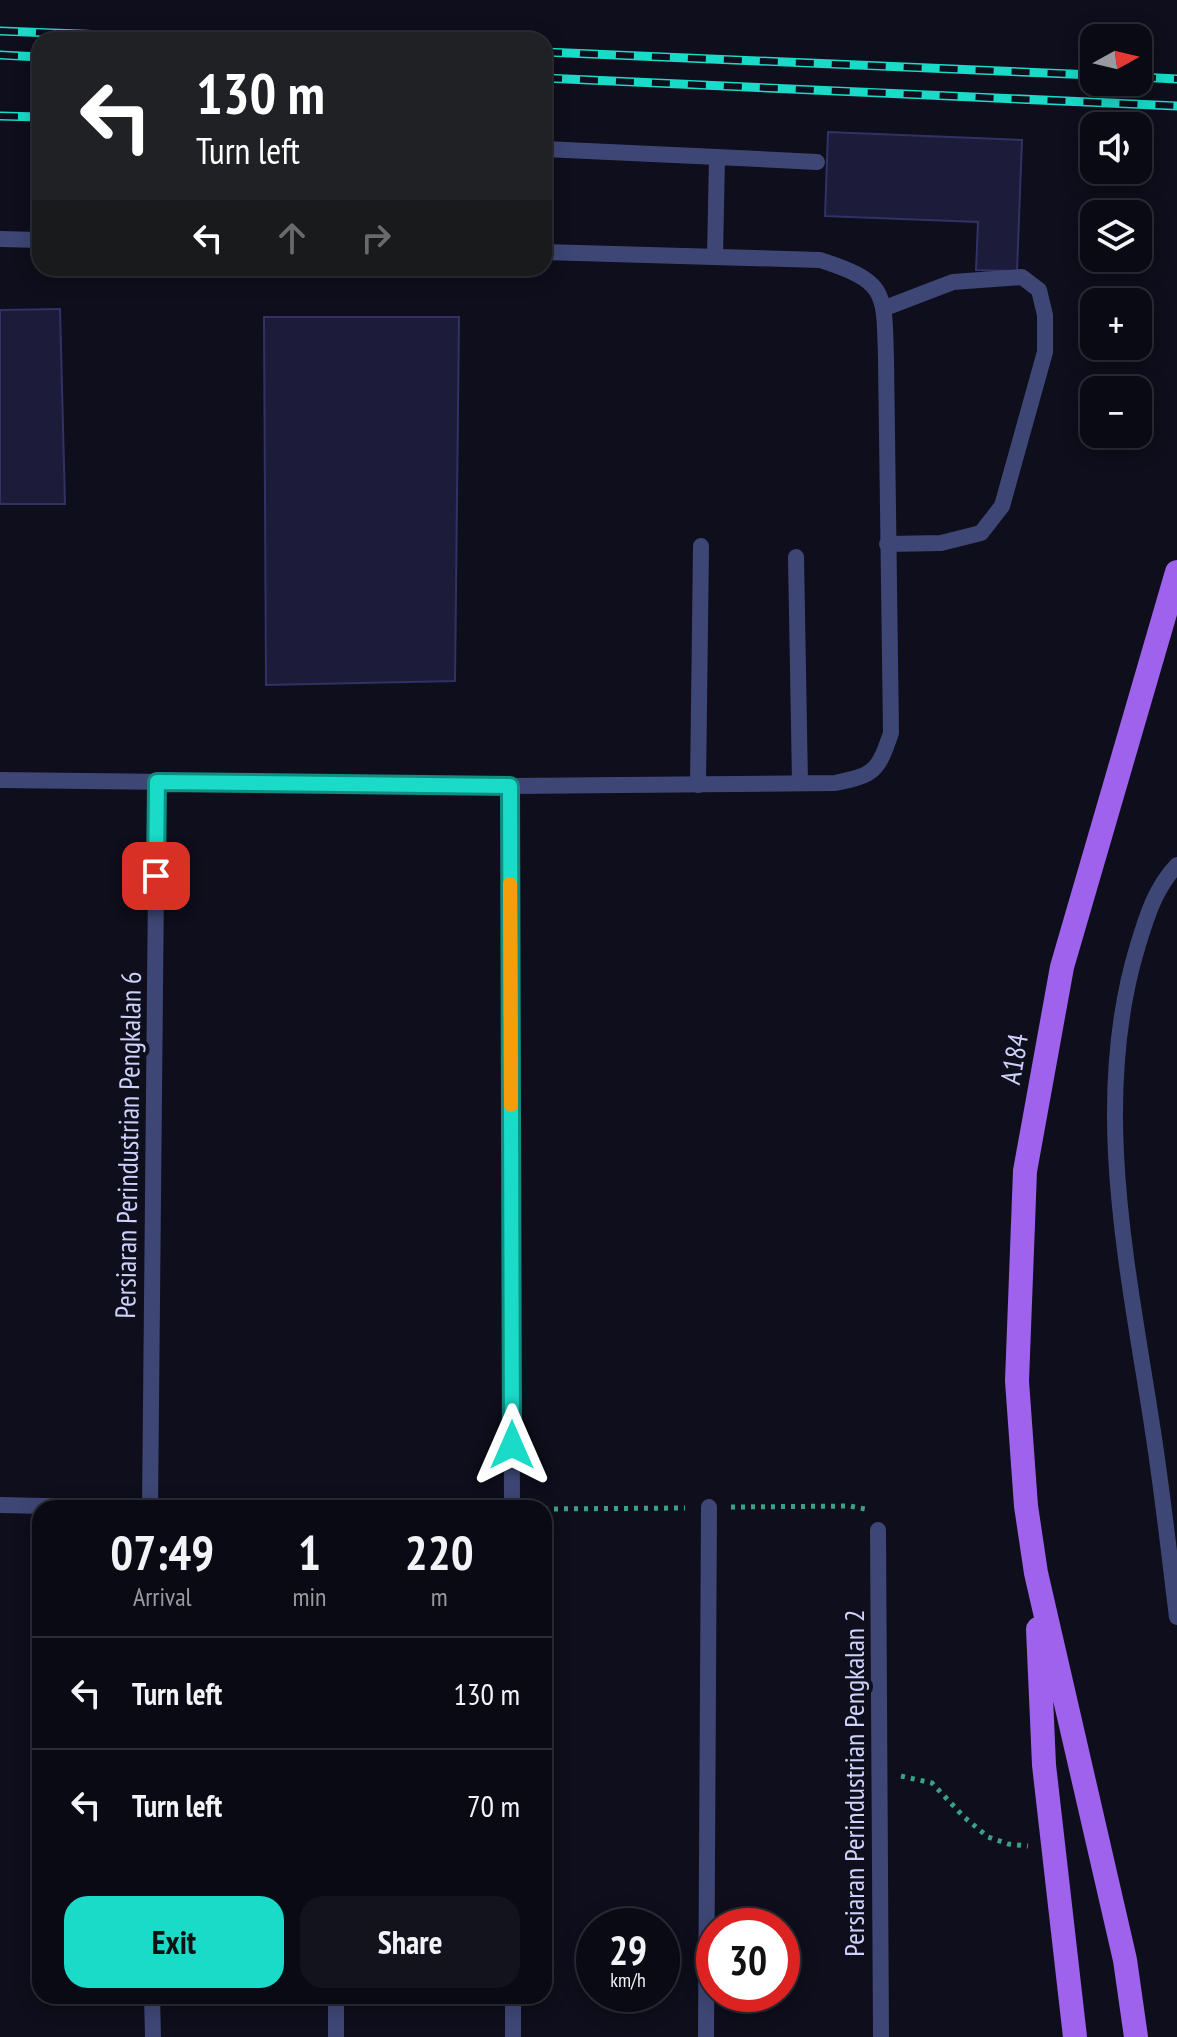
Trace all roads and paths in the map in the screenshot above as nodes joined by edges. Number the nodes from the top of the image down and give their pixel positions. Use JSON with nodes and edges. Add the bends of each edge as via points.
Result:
{"nodes":[{"id":1,"x":552,"y":149,"type":"edge"},
{"id":2,"x":717,"y":157,"type":"junction"},
{"id":3,"x":817,"y":162,"type":"dead end"},
{"id":4,"x":0,"y":239,"type":"edge"},
{"id":5,"x":32,"y":240,"type":"edge"},
{"id":6,"x":552,"y":252,"type":"edge"},
{"id":7,"x":715,"y":257,"type":"junction"},
{"id":8,"x":885,"y":308,"type":"junction"},
{"id":9,"x":887,"y":544,"type":"junction"},
{"id":10,"x":701,"y":546,"type":"dead end"},
{"id":11,"x":796,"y":557,"type":"dead end"},
{"id":12,"x":1177,"y":572,"type":"edge"},
{"id":13,"x":0,"y":780,"type":"edge"},
{"id":14,"x":157,"y":782,"type":"junction"},
{"id":15,"x":800,"y":783,"type":"junction"},
{"id":16,"x":698,"y":785,"type":"junction"},
{"id":17,"x":510,"y":786,"type":"junction"},
{"id":18,"x":1177,"y":865,"type":"edge"},
{"id":19,"x":150,"y":1500,"type":"edge"},
{"id":20,"x":512,"y":1500,"type":"edge"},
{"id":21,"x":0,"y":1505,"type":"edge"},
{"id":22,"x":32,"y":1506,"type":"edge"},
{"id":23,"x":709,"y":1507,"type":"dead end"},
{"id":24,"x":878,"y":1530,"type":"dead end"},
{"id":25,"x":1036,"y":1573,"type":"junction"},
{"id":26,"x":1177,"y":1617,"type":"edge"},
{"id":27,"x":879,"y":1776,"type":"junction"},
{"id":28,"x":1052,"y":1848,"type":"junction"},
{"id":29,"x":152,"y":2004,"type":"edge"},
{"id":30,"x":336,"y":2004,"type":"edge"},
{"id":31,"x":513,"y":2004,"type":"edge"},
{"id":32,"x":153,"y":2037,"type":"edge"},
{"id":33,"x":336,"y":2037,"type":"edge"},
{"id":34,"x":513,"y":2037,"type":"edge"},
{"id":35,"x":706,"y":2037,"type":"edge"},
{"id":36,"x":881,"y":2037,"type":"edge"},
{"id":37,"x":1075,"y":2037,"type":"edge"},
{"id":38,"x":1136,"y":2037,"type":"edge"}],
"edges":[{"from":1,"to":2,"type":"street"},
{"from":2,"to":3,"type":"street"},
{"from":2,"to":7,"type":"street"},
{"from":4,"to":5,"type":"street"},
{"from":6,"to":7,"type":"street"},
{"from":7,"to":8,"type":"street","via":[[820,260],[875,285]]},
{"from":8,"to":9,"type":"street"},
{"from":8,"to":9,"type":"street","via":[[953,282],[1022,277],[1039,290],[1045,315],[1045,352],[1002,506],[981,533],[941,543]]},
{"from":9,"to":15,"type":"street","via":[[891,733],[881,763],[863,778]]},
{"from":10,"to":16,"type":"street"},
{"from":11,"to":15,"type":"street"},
{"from":12,"to":25,"type":"main road","name":"A184","via":[[1062,967],[1025,1171],[1017,1381]]},
{"from":13,"to":14,"type":"street"},
{"from":14,"to":17,"type":"street"},
{"from":14,"to":19,"type":"street","name":"Persiaran Perindustrian Pengkalan 6"},
{"from":15,"to":16,"type":"street"},
{"from":16,"to":17,"type":"street"},
{"from":17,"to":20,"type":"street"},
{"from":18,"to":26,"type":"street","via":[[1163,879],[1147,913],[1130,969],[1114,1134],[1130,1288]]},
{"from":21,"to":22,"type":"street"},
{"from":23,"to":35,"type":"street"},
{"from":24,"to":27,"type":"street","name":"Persiaran Perindustrian Pengkalan 2"},
{"from":25,"to":28,"type":"main road"},
{"from":25,"to":38,"type":"main road","via":[[1125,1960]]},
{"from":27,"to":28,"type":"path","via":[[932,1783],[988,1837]]},
{"from":27,"to":36,"type":"street","name":"Persiaran Perindustrian Pengkalan 2"},
{"from":28,"to":37,"type":"main road"},
{"from":29,"to":32,"type":"street"},
{"from":30,"to":33,"type":"street"},
{"from":31,"to":34,"type":"street"}]}
